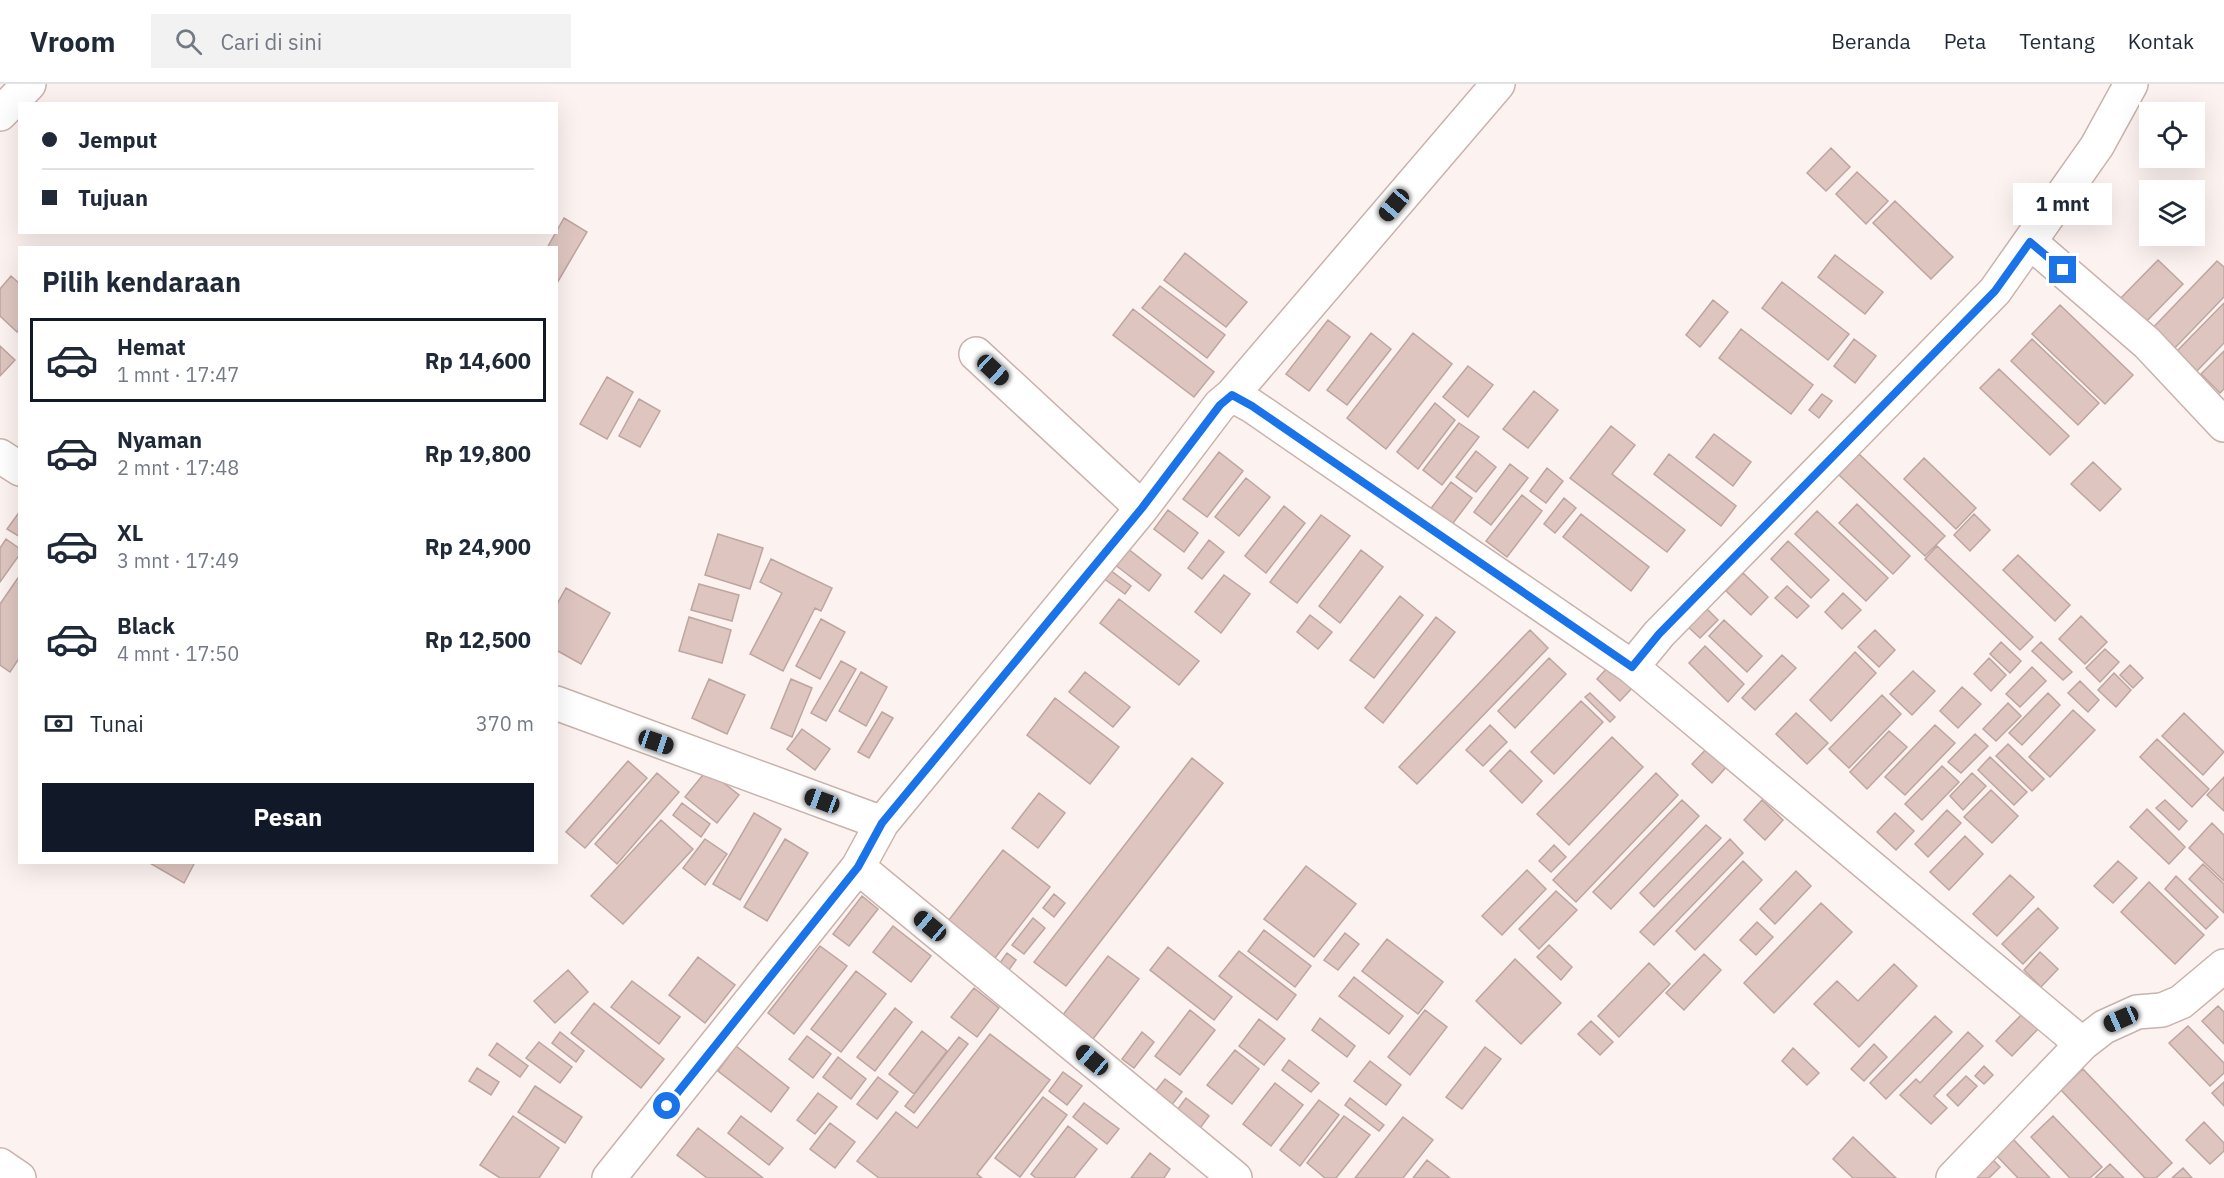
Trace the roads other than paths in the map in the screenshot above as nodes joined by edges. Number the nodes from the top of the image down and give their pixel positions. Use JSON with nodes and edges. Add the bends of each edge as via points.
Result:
{"nodes":[{"id":1,"x":29,"y":84,"type":"edge"},
{"id":2,"x":1498,"y":84,"type":"edge"},
{"id":3,"x":2131,"y":84,"type":"edge"},
{"id":4,"x":0,"y":114,"type":"edge"},
{"id":5,"x":2030,"y":242,"type":"junction"},
{"id":6,"x":976,"y":354,"type":"dead end"},
{"id":7,"x":1232,"y":395,"type":"junction"},
{"id":8,"x":2224,"y":425,"type":"edge"},
{"id":9,"x":0,"y":456,"type":"edge"},
{"id":10,"x":18,"y":468,"type":"edge"},
{"id":11,"x":1142,"y":508,"type":"junction"},
{"id":12,"x":1632,"y":667,"type":"junction"},
{"id":13,"x":558,"y":704,"type":"edge"},
{"id":14,"x":882,"y":823,"type":"junction"},
{"id":15,"x":858,"y":867,"type":"junction"},
{"id":16,"x":2224,"y":966,"type":"edge"},
{"id":17,"x":2093,"y":1035,"type":"junction"},
{"id":18,"x":0,"y":1165,"type":"edge"},
{"id":19,"x":19,"y":1178,"type":"edge"},
{"id":20,"x":609,"y":1178,"type":"edge"},
{"id":21,"x":1235,"y":1178,"type":"edge"},
{"id":22,"x":1953,"y":1178,"type":"edge"}],
"edges":[{"from":1,"to":4,"type":"street"},
{"from":2,"to":7,"type":"street"},
{"from":3,"to":5,"type":"street","via":[[2097,146]]},
{"from":5,"to":8,"type":"street","via":[[2147,343]]},
{"from":5,"to":12,"type":"street","via":[[1995,291],[1659,634]]},
{"from":6,"to":11,"type":"street"},
{"from":7,"to":11,"type":"street","via":[[1220,405]]},
{"from":7,"to":12,"type":"street"},
{"from":9,"to":10,"type":"street"},
{"from":11,"to":14,"type":"street"},
{"from":12,"to":17,"type":"street"},
{"from":13,"to":14,"type":"street"},
{"from":14,"to":15,"type":"street"},
{"from":15,"to":20,"type":"street"},
{"from":15,"to":21,"type":"street"},
{"from":16,"to":17,"type":"street","via":[[2181,1002],[2162,1010],[2137,1012]]},
{"from":17,"to":22,"type":"street"},
{"from":18,"to":19,"type":"street"}]}
